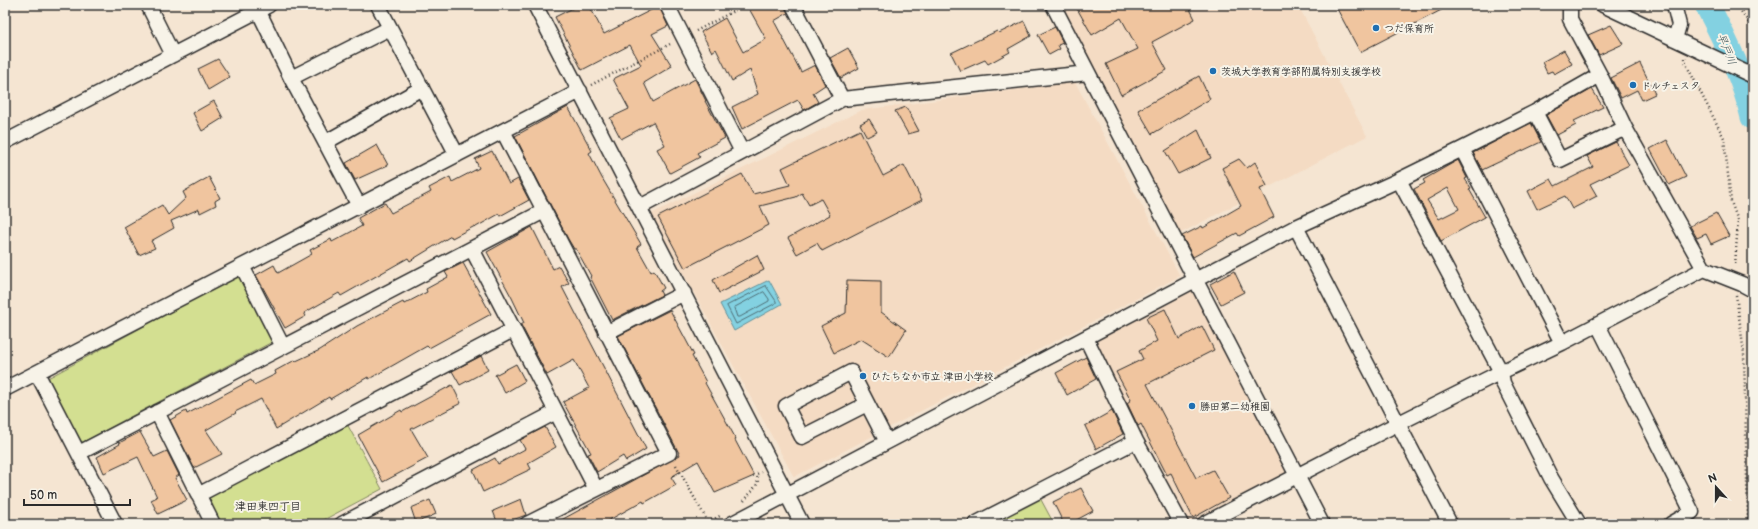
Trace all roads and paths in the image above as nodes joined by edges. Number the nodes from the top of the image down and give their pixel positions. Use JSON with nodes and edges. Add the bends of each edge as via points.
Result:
{"nodes":[{"id":1,"x":148,"y":5,"type":"edge"},
{"id":2,"x":378,"y":5,"type":"edge"},
{"id":3,"x":536,"y":5,"type":"edge"},
{"id":4,"x":667,"y":5,"type":"edge"},
{"id":5,"x":745,"y":5,"type":"edge"},
{"id":6,"x":793,"y":5,"type":"edge"},
{"id":7,"x":1052,"y":5,"type":"edge"},
{"id":8,"x":1570,"y":5,"type":"edge"},
{"id":9,"x":1603,"y":5,"type":"edge"},
{"id":10,"x":1674,"y":5,"type":"edge"},
{"id":11,"x":1737,"y":5,"type":"edge"},
{"id":12,"x":264,"y":8,"type":"edge"},
{"id":13,"x":390,"y":28,"type":"junction"},
{"id":14,"x":1753,"y":29,"type":"edge"},
{"id":15,"x":683,"y":37,"type":"junction"},
{"id":16,"x":1684,"y":43,"type":"junction"},
{"id":17,"x":173,"y":55,"type":"junction"},
{"id":18,"x":1088,"y":73,"type":"junction"},
{"id":19,"x":1600,"y":75,"type":"junction"},
{"id":20,"x":1753,"y":76,"type":"edge"},
{"id":21,"x":291,"y":78,"type":"junction"},
{"id":22,"x":422,"y":88,"type":"junction"},
{"id":23,"x":580,"y":91,"type":"junction"},
{"id":24,"x":842,"y":99,"type":"junction"},
{"id":25,"x":1535,"y":112,"type":"junction"},
{"id":26,"x":1625,"y":128,"type":"junction"},
{"id":27,"x":503,"y":131,"type":"junction"},
{"id":28,"x":5,"y":142,"type":"edge"},
{"id":29,"x":326,"y":142,"type":"junction"},
{"id":30,"x":1462,"y":149,"type":"junction"},
{"id":31,"x":742,"y":152,"type":"junction"},
{"id":32,"x":457,"y":155,"type":"junction"},
{"id":33,"x":1399,"y":180,"type":"junction"},
{"id":34,"x":359,"y":206,"type":"junction"},
{"id":35,"x":640,"y":207,"type":"junction"},
{"id":36,"x":544,"y":211,"type":"junction"},
{"id":37,"x":1296,"y":227,"type":"junction"},
{"id":38,"x":472,"y":249,"type":"junction"},
{"id":39,"x":242,"y":266,"type":"junction"},
{"id":40,"x":1704,"y":269,"type":"junction"},
{"id":41,"x":1196,"y":280,"type":"junction"},
{"id":42,"x":1743,"y":285,"type":"edge"},
{"id":43,"x":684,"y":293,"type":"junction"},
{"id":44,"x":1598,"y":324,"type":"junction"},
{"id":45,"x":513,"y":330,"type":"junction"},
{"id":46,"x":606,"y":332,"type":"junction"},
{"id":47,"x":1086,"y":338,"type":"junction"},
{"id":48,"x":1562,"y":343,"type":"junction"},
{"id":49,"x":283,"y":347,"type":"junction"},
{"id":50,"x":1501,"y":372,"type":"junction"},
{"id":51,"x":37,"y":373,"type":"junction"},
{"id":52,"x":5,"y":389,"type":"edge"},
{"id":53,"x":867,"y":404,"type":"junction"},
{"id":54,"x":157,"y":412,"type":"junction"},
{"id":55,"x":556,"y":412,"type":"junction"},
{"id":56,"x":1397,"y":424,"type":"junction"},
{"id":57,"x":1136,"y":441,"type":"junction"},
{"id":58,"x":887,"y":442,"type":"junction"},
{"id":59,"x":669,"y":452,"type":"junction"},
{"id":60,"x":78,"y":453,"type":"junction"},
{"id":61,"x":773,"y":468,"type":"junction"},
{"id":62,"x":1297,"y":476,"type":"junction"},
{"id":63,"x":596,"y":489,"type":"junction"},
{"id":64,"x":198,"y":495,"type":"junction"},
{"id":65,"x":786,"y":495,"type":"junction"},
{"id":66,"x":741,"y":504,"type":"dead end"},
{"id":67,"x":726,"y":520,"type":"edge"},
{"id":68,"x":706,"y":523,"type":"edge"},
{"id":69,"x":115,"y":524,"type":"edge"},
{"id":70,"x":213,"y":524,"type":"edge"},
{"id":71,"x":342,"y":524,"type":"edge"},
{"id":72,"x":527,"y":524,"type":"edge"},
{"id":73,"x":802,"y":524,"type":"edge"},
{"id":74,"x":975,"y":524,"type":"edge"},
{"id":75,"x":1181,"y":524,"type":"edge"},
{"id":76,"x":1204,"y":524,"type":"edge"},
{"id":77,"x":1322,"y":524,"type":"edge"},
{"id":78,"x":1450,"y":524,"type":"edge"},
{"id":79,"x":1579,"y":524,"type":"edge"},
{"id":80,"x":1671,"y":524,"type":"edge"},
{"id":81,"x":1748,"y":524,"type":"edge"}],
"edges":[{"from":1,"to":17,"type":"street"},
{"from":2,"to":13,"type":"street"},
{"from":3,"to":23,"type":"street"},
{"from":4,"to":15,"type":"street"},
{"from":5,"to":15,"type":"path"},
{"from":6,"to":24,"type":"street"},
{"from":7,"to":18,"type":"street"},
{"from":8,"to":19,"type":"street","via":[[1570,19]]},
{"from":9,"to":16,"type":"street"},
{"from":10,"to":16,"type":"street"},
{"from":11,"to":14,"type":"path"},
{"from":12,"to":17,"type":"street"},
{"from":12,"to":21,"type":"street"},
{"from":13,"to":21,"type":"street"},
{"from":13,"to":22,"type":"street"},
{"from":15,"to":23,"type":"path"},
{"from":15,"to":31,"type":"street"},
{"from":16,"to":20,"type":"street"},
{"from":16,"to":42,"type":"path","via":[[1686,64],[1724,138],[1731,202],[1738,221]]},
{"from":17,"to":28,"type":"street"},
{"from":18,"to":24,"type":"street"},
{"from":18,"to":41,"type":"street"},
{"from":19,"to":25,"type":"street"},
{"from":19,"to":26,"type":"street"},
{"from":21,"to":29,"type":"street"},
{"from":22,"to":29,"type":"street"},
{"from":22,"to":32,"type":"street"},
{"from":23,"to":27,"type":"street"},
{"from":23,"to":35,"type":"street"},
{"from":24,"to":31,"type":"street"},
{"from":25,"to":26,"type":"street","via":[[1560,160]]},
{"from":25,"to":30,"type":"street"},
{"from":26,"to":40,"type":"street"},
{"from":27,"to":32,"type":"street"},
{"from":27,"to":36,"type":"street"},
{"from":29,"to":34,"type":"street"},
{"from":30,"to":33,"type":"street"},
{"from":30,"to":48,"type":"street"},
{"from":31,"to":35,"type":"street"},
{"from":32,"to":34,"type":"street"},
{"from":33,"to":37,"type":"street"},
{"from":33,"to":50,"type":"street"},
{"from":34,"to":39,"type":"street"},
{"from":35,"to":43,"type":"street"},
{"from":36,"to":38,"type":"street"},
{"from":36,"to":46,"type":"street"},
{"from":37,"to":41,"type":"street"},
{"from":37,"to":56,"type":"street"},
{"from":38,"to":45,"type":"street"},
{"from":38,"to":49,"type":"street"},
{"from":39,"to":49,"type":"street"},
{"from":39,"to":51,"type":"street"},
{"from":40,"to":42,"type":"street"},
{"from":40,"to":44,"type":"street"},
{"from":41,"to":47,"type":"street"},
{"from":41,"to":62,"type":"street"},
{"from":42,"to":81,"type":"path"},
{"from":43,"to":46,"type":"street"},
{"from":43,"to":61,"type":"street"},
{"from":44,"to":48,"type":"street"},
{"from":44,"to":80,"type":"street","via":[[1692,512]]},
{"from":45,"to":55,"type":"street"},
{"from":45,"to":64,"type":"street"},
{"from":46,"to":59,"type":"street"},
{"from":47,"to":57,"type":"street"},
{"from":47,"to":58,"type":"street"},
{"from":48,"to":50,"type":"street"},
{"from":49,"to":54,"type":"street"},
{"from":50,"to":56,"type":"street"},
{"from":50,"to":79,"type":"street","via":[[1503,383],[1551,478]]},
{"from":51,"to":52,"type":"street"},
{"from":51,"to":60,"type":"street"},
{"from":53,"to":53,"type":"street","via":[[851,372],[786,406],[802,437]]},
{"from":53,"to":58,"type":"street"},
{"from":54,"to":60,"type":"street"},
{"from":54,"to":64,"type":"street"},
{"from":55,"to":63,"type":"street"},
{"from":55,"to":71,"type":"street"},
{"from":56,"to":62,"type":"street"},
{"from":56,"to":78,"type":"street"},
{"from":57,"to":74,"type":"street"},
{"from":57,"to":75,"type":"street"},
{"from":58,"to":65,"type":"street"},
{"from":59,"to":63,"type":"street"},
{"from":59,"to":68,"type":"path"},
{"from":60,"to":69,"type":"street"},
{"from":61,"to":65,"type":"street"},
{"from":61,"to":66,"type":"path","via":[[757,474],[758,483]]},
{"from":62,"to":76,"type":"street"},
{"from":62,"to":77,"type":"street"},
{"from":63,"to":72,"type":"street"},
{"from":64,"to":70,"type":"street"},
{"from":65,"to":67,"type":"street"},
{"from":65,"to":73,"type":"street"},
{"from":67,"to":68,"type":"path"}]}
